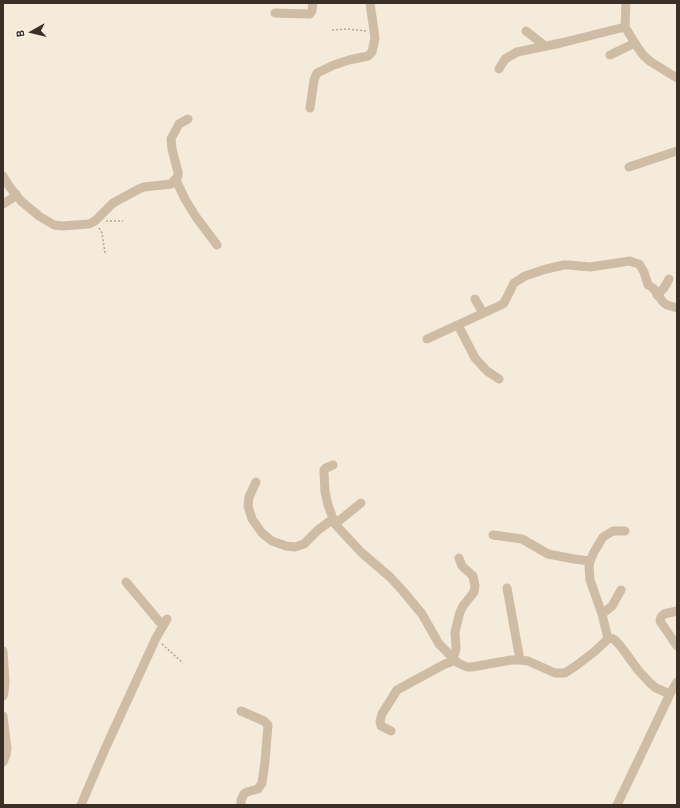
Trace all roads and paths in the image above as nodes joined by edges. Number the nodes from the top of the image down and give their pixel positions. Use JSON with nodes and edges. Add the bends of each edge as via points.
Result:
{"nodes":[{"id":1,"x":313,"y":3,"type":"edge"},
{"id":2,"x":370,"y":3,"type":"edge"},
{"id":3,"x":626,"y":3,"type":"edge"},
{"id":4,"x":275,"y":13,"type":"dead end"},
{"id":5,"x":625,"y":26,"type":"junction"},
{"id":6,"x":332,"y":30,"type":"dead end"},
{"id":7,"x":374,"y":31,"type":"junction"},
{"id":8,"x":526,"y":31,"type":"dead end"},
{"id":9,"x":635,"y":43,"type":"junction"},
{"id":10,"x":545,"y":46,"type":"junction"},
{"id":11,"x":610,"y":55,"type":"dead end"},
{"id":12,"x":499,"y":69,"type":"dead end"},
{"id":13,"x":677,"y":78,"type":"edge"},
{"id":14,"x":310,"y":108,"type":"dead end"},
{"id":15,"x":188,"y":119,"type":"dead end"},
{"id":16,"x":677,"y":151,"type":"edge"},
{"id":17,"x":629,"y":167,"type":"dead end"},
{"id":18,"x":3,"y":176,"type":"edge"},
{"id":19,"x":176,"y":180,"type":"junction"},
{"id":20,"x":16,"y":194,"type":"junction"},
{"id":21,"x":3,"y":204,"type":"edge"},
{"id":22,"x":122,"y":221,"type":"dead end"},
{"id":23,"x":92,"y":222,"type":"junction"},
{"id":24,"x":217,"y":245,"type":"dead end"},
{"id":25,"x":105,"y":253,"type":"dead end"},
{"id":26,"x":669,"y":279,"type":"dead end"},
{"id":27,"x":657,"y":295,"type":"junction"},
{"id":28,"x":474,"y":299,"type":"dead end"},
{"id":29,"x":677,"y":308,"type":"edge"},
{"id":30,"x":483,"y":314,"type":"junction"},
{"id":31,"x":458,"y":325,"type":"junction"},
{"id":32,"x":427,"y":338,"type":"dead end"},
{"id":33,"x":499,"y":379,"type":"dead end"},
{"id":34,"x":333,"y":465,"type":"dead end"},
{"id":35,"x":256,"y":482,"type":"dead end"},
{"id":36,"x":361,"y":503,"type":"dead end"},
{"id":37,"x":334,"y":521,"type":"junction"},
{"id":38,"x":625,"y":531,"type":"dead end"},
{"id":39,"x":493,"y":535,"type":"dead end"},
{"id":40,"x":459,"y":558,"type":"dead end"},
{"id":41,"x":590,"y":561,"type":"junction"},
{"id":42,"x":126,"y":582,"type":"dead end"},
{"id":43,"x":508,"y":588,"type":"dead end"},
{"id":44,"x":621,"y":590,"type":"dead end"},
{"id":45,"x":677,"y":611,"type":"edge"},
{"id":46,"x":602,"y":614,"type":"junction"},
{"id":47,"x":156,"y":638,"type":"junction"},
{"id":48,"x":608,"y":639,"type":"junction"},
{"id":49,"x":677,"y":646,"type":"edge"},
{"id":50,"x":3,"y":651,"type":"edge"},
{"id":51,"x":454,"y":659,"type":"junction"},
{"id":52,"x":520,"y":660,"type":"junction"},
{"id":53,"x":183,"y":663,"type":"dead end"},
{"id":54,"x":677,"y":682,"type":"edge"},
{"id":55,"x":670,"y":694,"type":"junction"},
{"id":56,"x":3,"y":696,"type":"edge"},
{"id":57,"x":241,"y":710,"type":"dead end"},
{"id":58,"x":3,"y":716,"type":"edge"},
{"id":59,"x":391,"y":731,"type":"dead end"},
{"id":60,"x":3,"y":762,"type":"edge"},
{"id":61,"x":81,"y":805,"type":"edge"},
{"id":62,"x":240,"y":805,"type":"edge"},
{"id":63,"x":618,"y":805,"type":"edge"}],
"edges":[{"from":1,"to":4,"type":"street","via":[[310,14]]},
{"from":2,"to":7,"type":"street"},
{"from":3,"to":5,"type":"street"},
{"from":5,"to":9,"type":"street"},
{"from":5,"to":10,"type":"street"},
{"from":6,"to":7,"type":"path"},
{"from":7,"to":14,"type":"street","via":[[372,52],[368,56],[334,65],[317,73]]},
{"from":8,"to":10,"type":"street"},
{"from":9,"to":11,"type":"street"},
{"from":9,"to":13,"type":"street","via":[[644,56]]},
{"from":10,"to":12,"type":"street","via":[[517,52],[505,59]]},
{"from":15,"to":19,"type":"street","via":[[179,124],[171,139],[178,172]]},
{"from":16,"to":17,"type":"street"},
{"from":18,"to":20,"type":"street"},
{"from":19,"to":23,"type":"street","via":[[171,184],[140,189],[113,203]]},
{"from":19,"to":24,"type":"street","via":[[196,217]]},
{"from":20,"to":21,"type":"street"},
{"from":20,"to":23,"type":"street","via":[[39,216],[54,225]]},
{"from":22,"to":23,"type":"path"},
{"from":23,"to":25,"type":"path","via":[[102,233]]},
{"from":26,"to":27,"type":"street"},
{"from":27,"to":29,"type":"street","via":[[667,305]]},
{"from":27,"to":30,"type":"street","via":[[648,285],[639,264],[630,261],[590,267],[564,265],[525,276],[514,283],[504,303]]},
{"from":28,"to":30,"type":"street"},
{"from":30,"to":31,"type":"street"},
{"from":31,"to":32,"type":"street"},
{"from":31,"to":33,"type":"street","via":[[475,358]]},
{"from":34,"to":37,"type":"street","via":[[326,468],[324,473],[325,492]]},
{"from":35,"to":37,"type":"street","via":[[248,506],[252,519],[262,533],[272,541],[295,547],[304,544],[318,530]]},
{"from":36,"to":37,"type":"street"},
{"from":37,"to":51,"type":"street","via":[[362,553],[402,590],[422,614],[439,644]]},
{"from":38,"to":41,"type":"street","via":[[613,531],[603,538]]},
{"from":39,"to":41,"type":"street","via":[[522,539],[548,554]]},
{"from":40,"to":51,"type":"street","via":[[462,566],[473,576],[475,586],[474,592],[460,612],[455,632]]},
{"from":41,"to":46,"type":"street","via":[[590,580]]},
{"from":42,"to":47,"type":"street","via":[[165,623]]},
{"from":43,"to":52,"type":"street"},
{"from":44,"to":46,"type":"street","via":[[612,606]]},
{"from":45,"to":49,"type":"street","via":[[664,614],[660,621]]},
{"from":46,"to":48,"type":"street"},
{"from":47,"to":53,"type":"path"},
{"from":47,"to":61,"type":"street"},
{"from":48,"to":52,"type":"street","via":[[565,673],[555,673]]},
{"from":48,"to":55,"type":"street","via":[[615,640],[650,683]]},
{"from":50,"to":56,"type":"street"},
{"from":51,"to":52,"type":"street","via":[[466,667]]},
{"from":51,"to":59,"type":"street","via":[[397,690],[380,721],[381,726]]},
{"from":54,"to":55,"type":"street"},
{"from":55,"to":63,"type":"street"},
{"from":57,"to":62,"type":"street","via":[[268,725],[260,787],[244,794]]},
{"from":58,"to":60,"type":"street","via":[[7,749]]}]}
